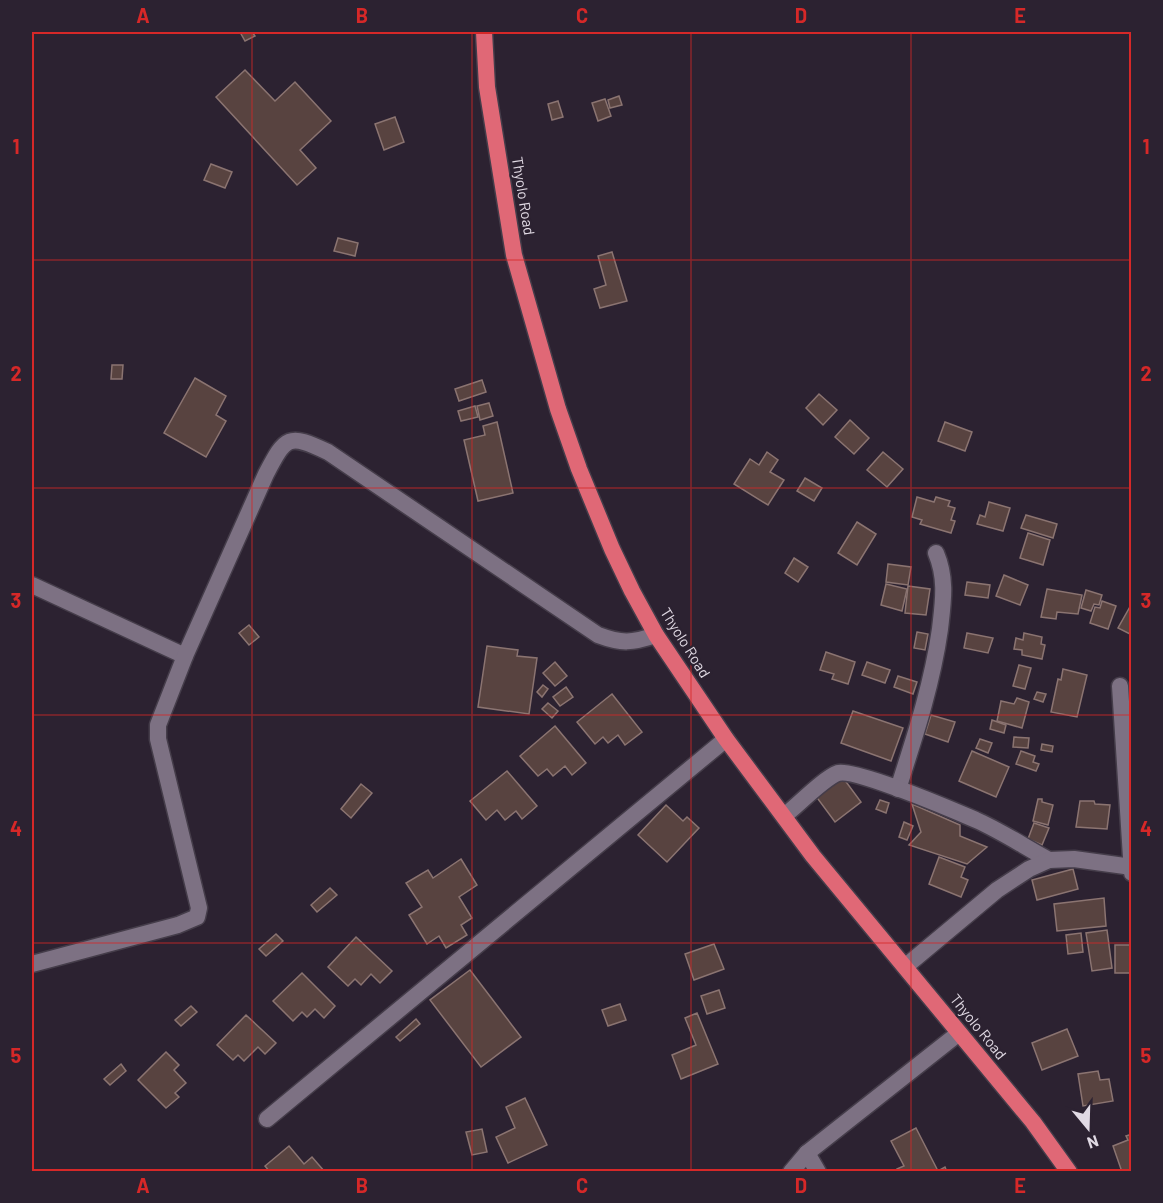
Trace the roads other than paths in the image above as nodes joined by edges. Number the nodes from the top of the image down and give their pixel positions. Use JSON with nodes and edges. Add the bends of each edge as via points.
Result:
{"nodes":[{"id":1,"x":484,"y":32,"type":"edge"},
{"id":2,"x":936,"y":553,"type":"dead end"},
{"id":3,"x":32,"y":585,"type":"edge"},
{"id":4,"x":656,"y":635,"type":"junction"},
{"id":5,"x":185,"y":656,"type":"junction"},
{"id":6,"x":1120,"y":686,"type":"dead end"},
{"id":7,"x":726,"y":739,"type":"junction"},
{"id":8,"x":898,"y":789,"type":"junction"},
{"id":9,"x":784,"y":816,"type":"junction"},
{"id":10,"x":1049,"y":860,"type":"junction"},
{"id":11,"x":1131,"y":869,"type":"edge"},
{"id":12,"x":32,"y":964,"type":"edge"},
{"id":13,"x":906,"y":966,"type":"junction"},
{"id":14,"x":959,"y":1033,"type":"junction"},
{"id":15,"x":267,"y":1119,"type":"dead end"},
{"id":16,"x":807,"y":1153,"type":"junction"},
{"id":17,"x":791,"y":1172,"type":"edge"},
{"id":18,"x":818,"y":1172,"type":"edge"},
{"id":19,"x":1069,"y":1172,"type":"edge"}],
"edges":[{"from":1,"to":4,"type":"highway","name":"Thyolo Road","via":[[487,87],[514,255],[579,469],[612,549]]},
{"from":2,"to":8,"type":"street","via":[[945,586],[933,674]]},
{"from":3,"to":5,"type":"street"},
{"from":4,"to":5,"type":"street","via":[[617,642],[598,635],[328,452],[307,442],[291,440],[280,447],[266,474]]},
{"from":4,"to":7,"type":"highway","name":"Thyolo Road"},
{"from":5,"to":12,"type":"street","via":[[158,725],[158,739],[199,908],[197,917]]},
{"from":6,"to":11,"type":"street"},
{"from":7,"to":9,"type":"highway","name":"Thyolo Road"},
{"from":7,"to":15,"type":"street"},
{"from":8,"to":9,"type":"street","via":[[847,772],[838,773]]},
{"from":8,"to":10,"type":"street","via":[[977,821]]},
{"from":9,"to":13,"type":"highway","name":"Thyolo Road"},
{"from":10,"to":11,"type":"street","via":[[1074,859]]},
{"from":10,"to":13,"type":"street","via":[[997,890]]},
{"from":13,"to":14,"type":"highway","name":"Thyolo Road"},
{"from":14,"to":16,"type":"street"},
{"from":14,"to":19,"type":"highway","name":"Thyolo Road"},
{"from":16,"to":17,"type":"street"},
{"from":16,"to":18,"type":"street"}]}
